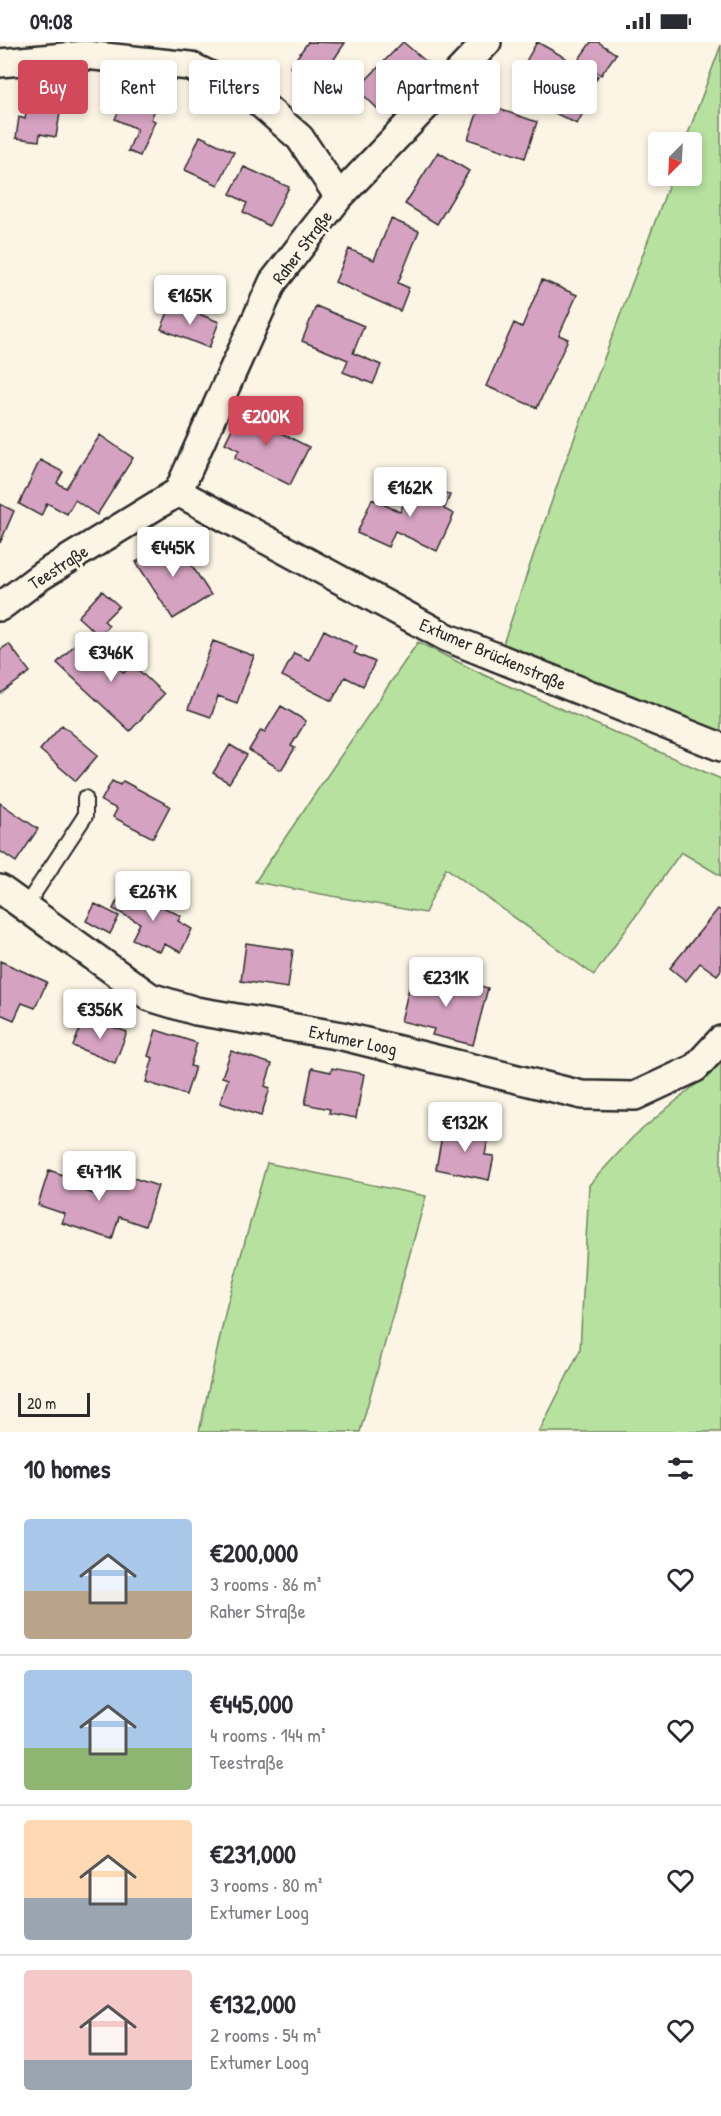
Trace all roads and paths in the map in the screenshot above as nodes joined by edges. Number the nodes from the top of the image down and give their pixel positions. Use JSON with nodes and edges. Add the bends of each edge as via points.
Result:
{"nodes":[{"id":1,"x":487,"y":42,"type":"edge"},
{"id":2,"x":0,"y":63,"type":"edge"},
{"id":3,"x":339,"y":197,"type":"junction"},
{"id":4,"x":178,"y":492,"type":"junction"},
{"id":5,"x":0,"y":607,"type":"edge"},
{"id":6,"x":721,"y":747,"type":"edge"},
{"id":7,"x":85,"y":798,"type":"dead end"},
{"id":8,"x":0,"y":889,"type":"edge"},
{"id":9,"x":25,"y":908,"type":"junction"},
{"id":10,"x":721,"y":1040,"type":"edge"}],
"edges":[{"from":1,"to":3,"type":"street","name":"Raher Straße"},
{"from":2,"to":3,"type":"street","via":[[85,55],[190,66],[251,95],[300,138]]},
{"from":3,"to":4,"type":"street","name":"Raher Straße","via":[[273,282]]},
{"from":4,"to":5,"type":"street","name":"Teestraße","via":[[41,576]]},
{"from":4,"to":6,"type":"street","name":"Extumer Brückenstraße","via":[[446,637]]},
{"from":7,"to":9,"type":"lane","via":[[85,816]]},
{"from":8,"to":9,"type":"street","name":"Extumer Loog"},
{"from":9,"to":10,"type":"street","name":"Extumer Loog","via":[[150,997],[195,1011],[342,1036],[582,1095],[635,1096],[695,1068]]}]}
